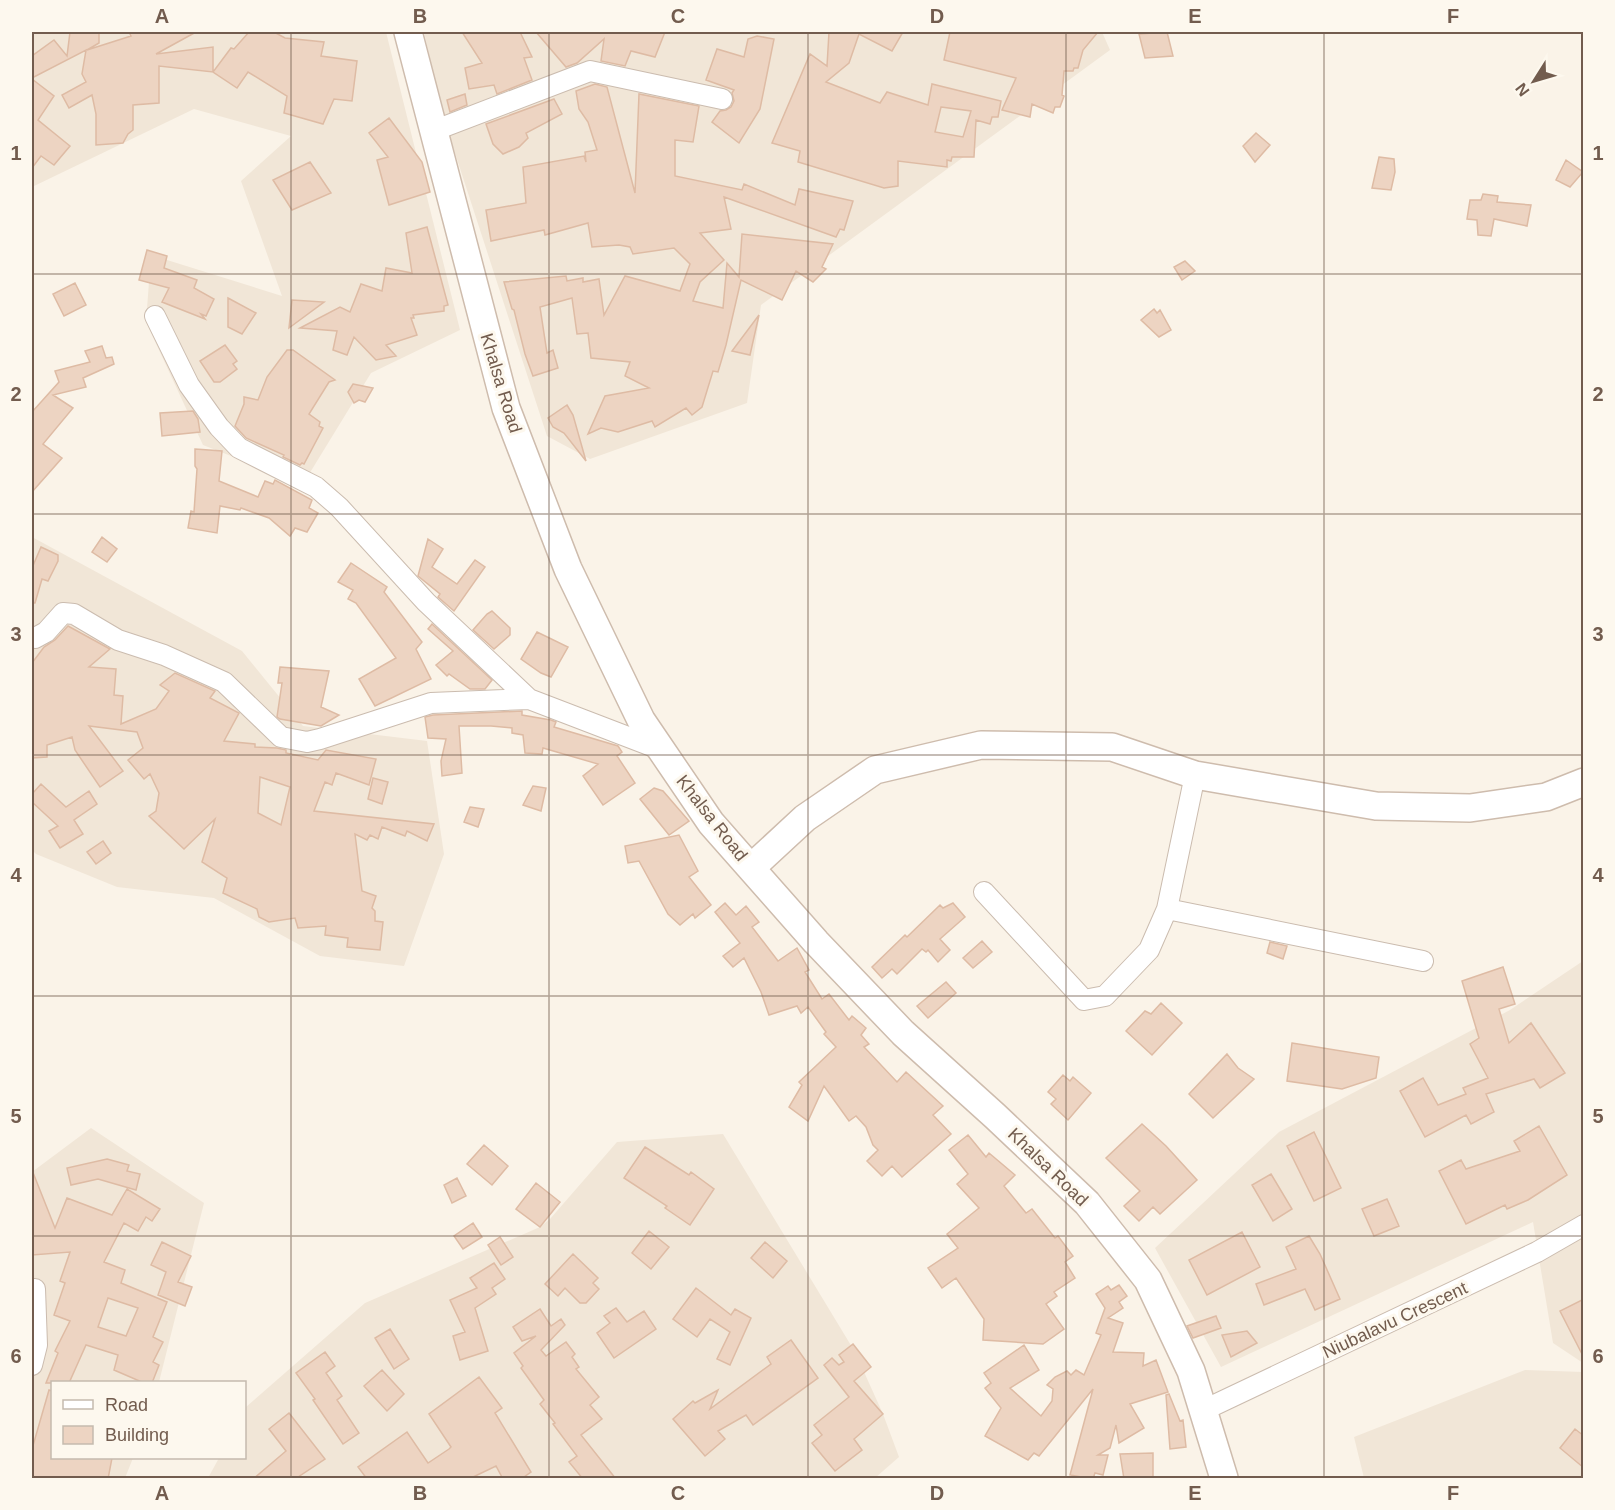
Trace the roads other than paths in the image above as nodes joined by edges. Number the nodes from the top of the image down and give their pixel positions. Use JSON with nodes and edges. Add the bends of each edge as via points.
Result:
{"nodes":[{"id":1,"x":408,"y":32,"type":"edge"},
{"id":2,"x":722,"y":99,"type":"dead end"},
{"id":3,"x":433,"y":131,"type":"junction"},
{"id":4,"x":155,"y":316,"type":"dead end"},
{"id":5,"x":34,"y":638,"type":"dead end"},
{"id":6,"x":529,"y":699,"type":"junction"},
{"id":7,"x":662,"y":750,"type":"junction"},
{"id":8,"x":1195,"y":775,"type":"junction"},
{"id":9,"x":1584,"y":782,"type":"edge"},
{"id":10,"x":751,"y":868,"type":"junction"},
{"id":11,"x":984,"y":892,"type":"dead end"},
{"id":12,"x":1167,"y":909,"type":"junction"},
{"id":13,"x":1423,"y":961,"type":"dead end"},
{"id":14,"x":1584,"y":1225,"type":"edge"},
{"id":15,"x":35,"y":1290,"type":"dead end"},
{"id":16,"x":32,"y":1365,"type":"edge"},
{"id":17,"x":1204,"y":1410,"type":"junction"},
{"id":18,"x":1224,"y":1479,"type":"edge"}],
"edges":[{"from":1,"to":3,"type":"main road","name":"Khalsa Road"},
{"from":2,"to":3,"type":"street","via":[[590,71]]},
{"from":3,"to":7,"type":"main road","name":"Khalsa Road","via":[[506,408],[568,569],[641,720]]},
{"from":4,"to":6,"type":"street","via":[[189,385],[219,428],[239,448],[316,487],[339,507],[426,602]]},
{"from":5,"to":6,"type":"street","via":[[46,632],[63,613],[74,614],[118,640],[224,682],[281,737],[296,741],[320,740],[431,703]]},
{"from":6,"to":7,"type":"street"},
{"from":7,"to":10,"type":"main road","name":"Khalsa Road","via":[[711,823]]},
{"from":8,"to":9,"type":"main road","via":[[1376,806],[1470,808],[1546,797]]},
{"from":8,"to":10,"type":"main road","via":[[1112,747],[981,745],[875,770],[806,818]]},
{"from":8,"to":12,"type":"street"},
{"from":10,"to":17,"type":"main road","name":"Khalsa Road","via":[[903,1033],[1087,1203],[1148,1280],[1191,1371]]},
{"from":11,"to":12,"type":"street","via":[[1084,1000],[1105,996],[1149,950]]},
{"from":12,"to":13,"type":"street"},
{"from":14,"to":17,"type":"street","name":"Niubalavu Crescent","via":[[1537,1252]]},
{"from":15,"to":16,"type":"street","via":[[36,1345]]},
{"from":17,"to":18,"type":"main road","name":"Khalsa Road"}]}
